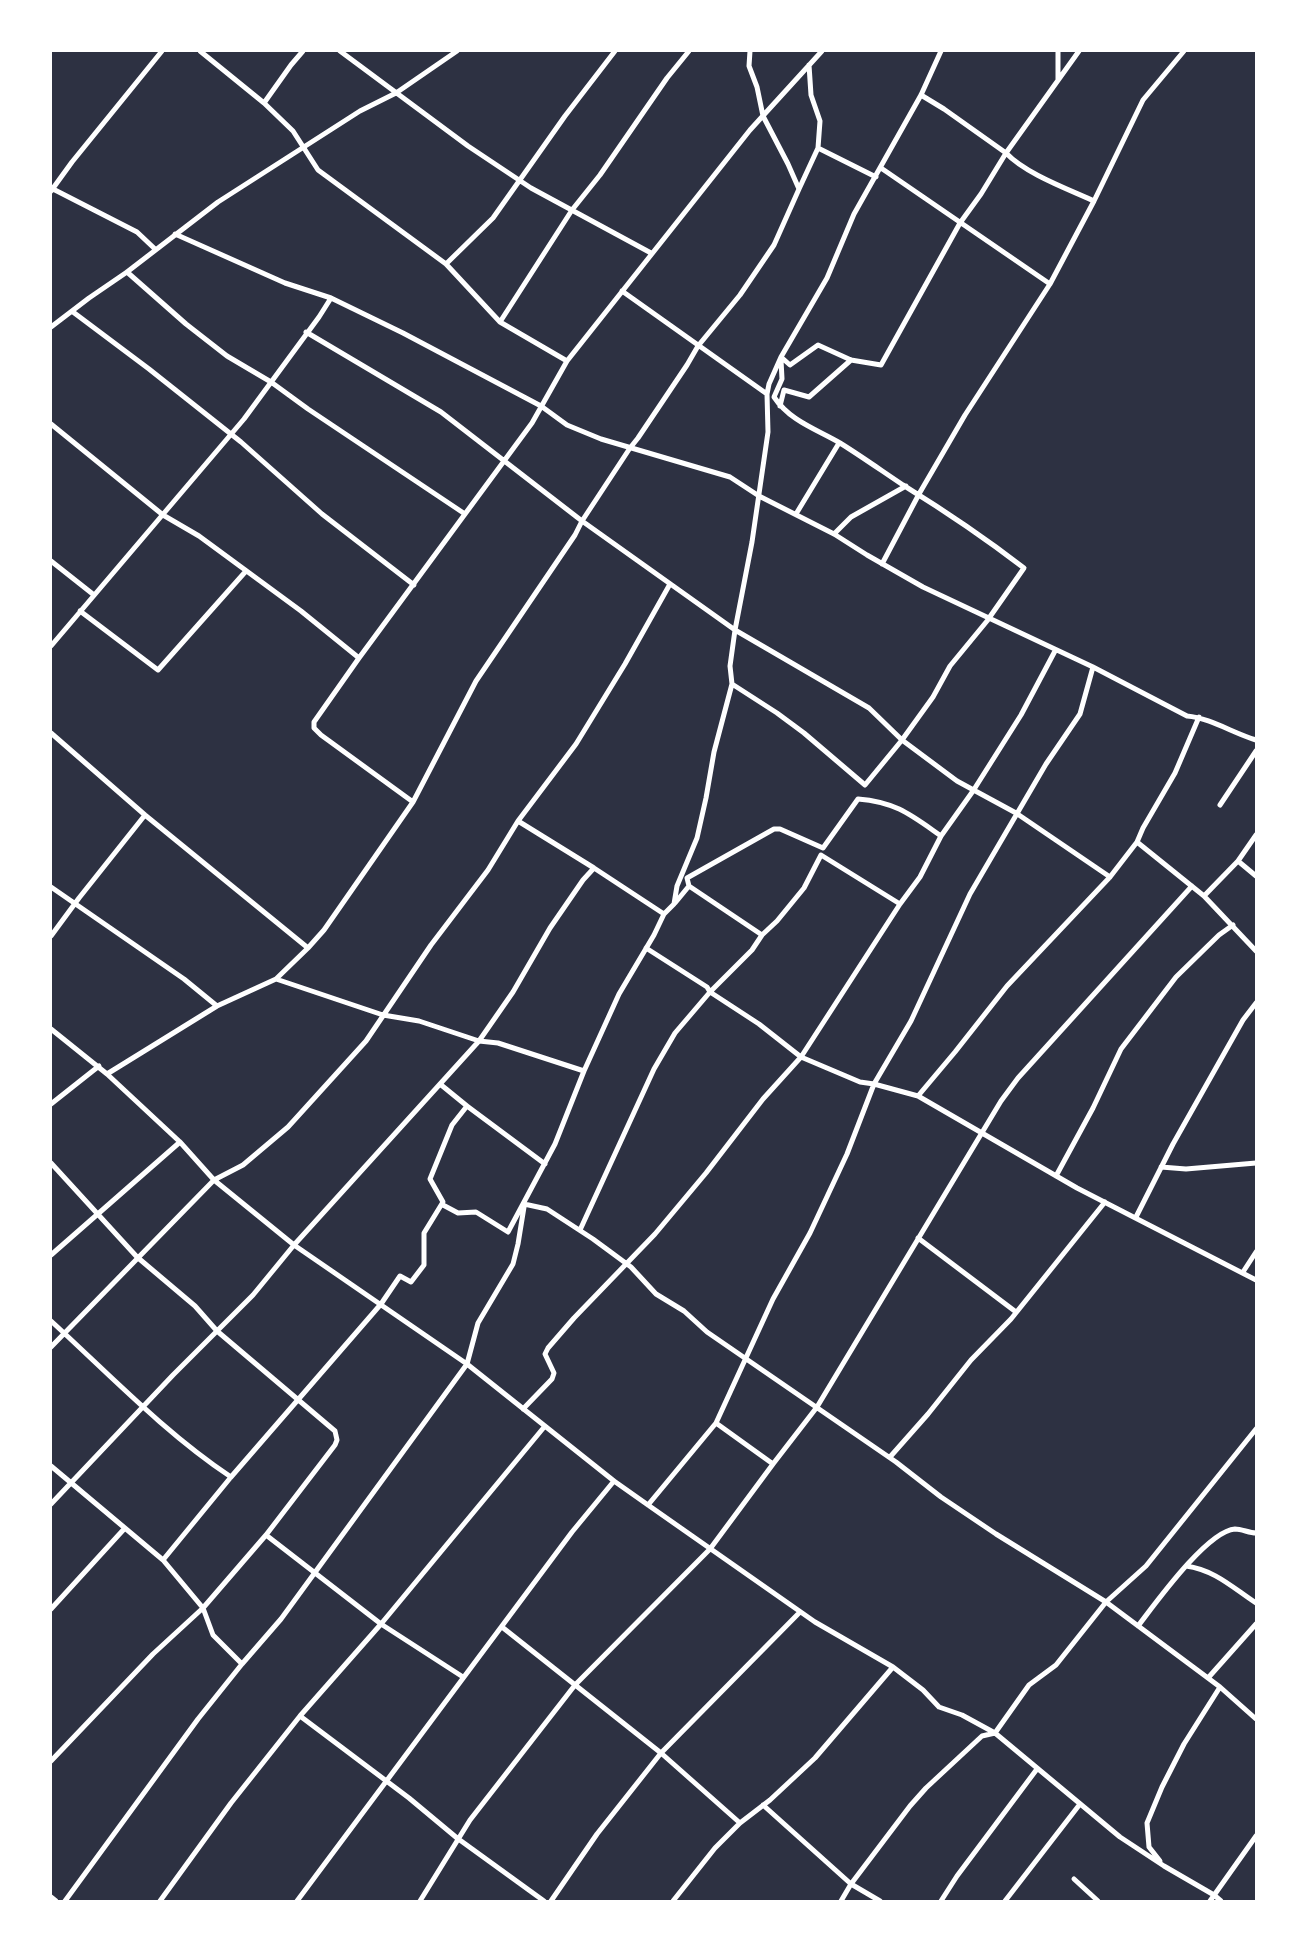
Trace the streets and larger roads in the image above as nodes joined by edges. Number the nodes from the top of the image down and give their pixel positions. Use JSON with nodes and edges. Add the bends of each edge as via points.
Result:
{"nodes":[{"id":1,"x":162,"y":51,"type":"edge"},
{"id":2,"x":200,"y":51,"type":"edge"},
{"id":3,"x":303,"y":51,"type":"edge"},
{"id":4,"x":340,"y":51,"type":"edge"},
{"id":5,"x":457,"y":51,"type":"edge"},
{"id":6,"x":615,"y":51,"type":"edge"},
{"id":7,"x":689,"y":51,"type":"edge"},
{"id":8,"x":750,"y":51,"type":"edge"},
{"id":9,"x":822,"y":51,"type":"edge"},
{"id":10,"x":941,"y":51,"type":"edge"},
{"id":11,"x":1058,"y":51,"type":"edge"},
{"id":12,"x":1080,"y":51,"type":"edge"},
{"id":13,"x":1184,"y":51,"type":"edge"},
{"id":14,"x":809,"y":65,"type":"junction"},
{"id":15,"x":1058,"y":80,"type":"junction"},
{"id":16,"x":396,"y":93,"type":"junction"},
{"id":17,"x":921,"y":95,"type":"junction"},
{"id":18,"x":264,"y":103,"type":"junction"},
{"id":19,"x":763,"y":116,"type":"junction"},
{"id":20,"x":303,"y":147,"type":"junction"},
{"id":21,"x":818,"y":148,"type":"junction"},
{"id":22,"x":1006,"y":153,"type":"junction"},
{"id":23,"x":881,"y":168,"type":"junction"},
{"id":24,"x":876,"y":177,"type":"junction"},
{"id":25,"x":519,"y":180,"type":"junction"},
{"id":26,"x":51,"y":189,"type":"edge"},
{"id":27,"x":799,"y":189,"type":"junction"},
{"id":28,"x":1094,"y":201,"type":"junction"},
{"id":29,"x":572,"y":210,"type":"junction"},
{"id":30,"x":960,"y":223,"type":"junction"},
{"id":31,"x":175,"y":234,"type":"junction"},
{"id":32,"x":155,"y":249,"type":"junction"},
{"id":33,"x":652,"y":253,"type":"junction"},
{"id":34,"x":446,"y":264,"type":"junction"},
{"id":35,"x":127,"y":272,"type":"junction"},
{"id":36,"x":1050,"y":284,"type":"junction"},
{"id":37,"x":622,"y":291,"type":"junction"},
{"id":38,"x":331,"y":298,"type":"junction"},
{"id":39,"x":73,"y":312,"type":"junction"},
{"id":40,"x":500,"y":322,"type":"junction"},
{"id":41,"x":51,"y":327,"type":"edge"},
{"id":42,"x":306,"y":332,"type":"junction"},
{"id":43,"x":698,"y":345,"type":"junction"},
{"id":44,"x":781,"y":357,"type":"junction"},
{"id":45,"x":851,"y":360,"type":"junction"},
{"id":46,"x":567,"y":361,"type":"junction"},
{"id":47,"x":271,"y":382,"type":"junction"},
{"id":48,"x":766,"y":394,"type":"junction"},
{"id":49,"x":541,"y":406,"type":"junction"},
{"id":50,"x":780,"y":407,"type":"junction"},
{"id":51,"x":51,"y":424,"type":"edge"},
{"id":52,"x":231,"y":434,"type":"junction"},
{"id":53,"x":839,"y":443,"type":"junction"},
{"id":54,"x":629,"y":448,"type":"junction"},
{"id":55,"x":503,"y":461,"type":"junction"},
{"id":56,"x":906,"y":486,"type":"junction"},
{"id":57,"x":919,"y":494,"type":"junction"},
{"id":58,"x":759,"y":496,"type":"junction"},
{"id":59,"x":163,"y":514,"type":"junction"},
{"id":60,"x":465,"y":514,"type":"junction"},
{"id":61,"x":796,"y":514,"type":"junction"},
{"id":62,"x":582,"y":521,"type":"junction"},
{"id":63,"x":834,"y":534,"type":"junction"},
{"id":64,"x":51,"y":561,"type":"edge"},
{"id":65,"x":882,"y":564,"type":"junction"},
{"id":66,"x":246,"y":570,"type":"junction"},
{"id":67,"x":670,"y":584,"type":"junction"},
{"id":68,"x":414,"y":585,"type":"junction"},
{"id":69,"x":94,"y":595,"type":"junction"},
{"id":70,"x":80,"y":611,"type":"junction"},
{"id":71,"x":989,"y":618,"type":"junction"},
{"id":72,"x":735,"y":630,"type":"junction"},
{"id":73,"x":51,"y":646,"type":"edge"},
{"id":74,"x":1055,"y":651,"type":"junction"},
{"id":75,"x":359,"y":657,"type":"junction"},
{"id":76,"x":1093,"y":667,"type":"junction"},
{"id":77,"x":732,"y":684,"type":"junction"},
{"id":78,"x":1199,"y":717,"type":"junction"},
{"id":79,"x":51,"y":733,"type":"edge"},
{"id":80,"x":902,"y":740,"type":"junction"},
{"id":81,"x":1256,"y":740,"type":"edge"},
{"id":82,"x":1256,"y":751,"type":"edge"},
{"id":83,"x":973,"y":791,"type":"junction"},
{"id":84,"x":858,"y":799,"type":"junction"},
{"id":85,"x":414,"y":802,"type":"junction"},
{"id":86,"x":1220,"y":805,"type":"dead end"},
{"id":87,"x":1016,"y":813,"type":"junction"},
{"id":88,"x":145,"y":814,"type":"junction"},
{"id":89,"x":518,"y":821,"type":"junction"},
{"id":90,"x":941,"y":835,"type":"junction"},
{"id":91,"x":1256,"y":835,"type":"edge"},
{"id":92,"x":1137,"y":842,"type":"junction"},
{"id":93,"x":821,"y":855,"type":"junction"},
{"id":94,"x":1238,"y":861,"type":"junction"},
{"id":95,"x":594,"y":867,"type":"junction"},
{"id":96,"x":1256,"y":876,"type":"edge"},
{"id":97,"x":1110,"y":877,"type":"junction"},
{"id":98,"x":689,"y":886,"type":"junction"},
{"id":99,"x":1192,"y":886,"type":"junction"},
{"id":100,"x":51,"y":887,"type":"edge"},
{"id":101,"x":1204,"y":896,"type":"junction"},
{"id":102,"x":74,"y":904,"type":"junction"},
{"id":103,"x":674,"y":904,"type":"junction"},
{"id":104,"x":900,"y":904,"type":"junction"},
{"id":105,"x":664,"y":914,"type":"junction"},
{"id":106,"x":1233,"y":925,"type":"junction"},
{"id":107,"x":762,"y":935,"type":"junction"},
{"id":108,"x":51,"y":936,"type":"edge"},
{"id":109,"x":308,"y":948,"type":"junction"},
{"id":110,"x":646,"y":948,"type":"junction"},
{"id":111,"x":1256,"y":951,"type":"edge"},
{"id":112,"x":276,"y":979,"type":"junction"},
{"id":113,"x":710,"y":992,"type":"junction"},
{"id":114,"x":1256,"y":1003,"type":"edge"},
{"id":115,"x":217,"y":1006,"type":"junction"},
{"id":116,"x":383,"y":1015,"type":"junction"},
{"id":117,"x":51,"y":1029,"type":"edge"},
{"id":118,"x":479,"y":1041,"type":"junction"},
{"id":119,"x":801,"y":1057,"type":"junction"},
{"id":120,"x":99,"y":1066,"type":"junction"},
{"id":121,"x":584,"y":1071,"type":"junction"},
{"id":122,"x":107,"y":1074,"type":"junction"},
{"id":123,"x":440,"y":1084,"type":"junction"},
{"id":124,"x":874,"y":1084,"type":"junction"},
{"id":125,"x":918,"y":1096,"type":"junction"},
{"id":126,"x":51,"y":1104,"type":"edge"},
{"id":127,"x":467,"y":1106,"type":"junction"},
{"id":128,"x":981,"y":1132,"type":"junction"},
{"id":129,"x":180,"y":1142,"type":"junction"},
{"id":130,"x":51,"y":1163,"type":"edge"},
{"id":131,"x":1256,"y":1163,"type":"edge"},
{"id":132,"x":545,"y":1164,"type":"junction"},
{"id":133,"x":1161,"y":1167,"type":"junction"},
{"id":134,"x":1056,"y":1176,"type":"junction"},
{"id":135,"x":214,"y":1180,"type":"junction"},
{"id":136,"x":1105,"y":1202,"type":"junction"},
{"id":137,"x":524,"y":1204,"type":"junction"},
{"id":138,"x":443,"y":1205,"type":"junction"},
{"id":139,"x":98,"y":1215,"type":"junction"},
{"id":140,"x":1136,"y":1217,"type":"junction"},
{"id":141,"x":580,"y":1230,"type":"junction"},
{"id":142,"x":918,"y":1238,"type":"junction"},
{"id":143,"x":294,"y":1245,"type":"junction"},
{"id":144,"x":1256,"y":1252,"type":"edge"},
{"id":145,"x":51,"y":1255,"type":"edge"},
{"id":146,"x":138,"y":1257,"type":"junction"},
{"id":147,"x":626,"y":1263,"type":"junction"},
{"id":148,"x":1243,"y":1272,"type":"junction"},
{"id":149,"x":1256,"y":1280,"type":"edge"},
{"id":150,"x":381,"y":1304,"type":"junction"},
{"id":151,"x":1016,"y":1312,"type":"junction"},
{"id":152,"x":51,"y":1321,"type":"edge"},
{"id":153,"x":217,"y":1331,"type":"junction"},
{"id":154,"x":65,"y":1334,"type":"junction"},
{"id":155,"x":51,"y":1347,"type":"edge"},
{"id":156,"x":746,"y":1357,"type":"junction"},
{"id":157,"x":467,"y":1364,"type":"junction"},
{"id":158,"x":299,"y":1401,"type":"junction"},
{"id":159,"x":817,"y":1407,"type":"junction"},
{"id":160,"x":143,"y":1408,"type":"junction"},
{"id":161,"x":523,"y":1409,"type":"junction"},
{"id":162,"x":716,"y":1423,"type":"junction"},
{"id":163,"x":545,"y":1426,"type":"junction"},
{"id":164,"x":1256,"y":1429,"type":"edge"},
{"id":165,"x":890,"y":1457,"type":"junction"},
{"id":166,"x":773,"y":1464,"type":"junction"},
{"id":167,"x":51,"y":1465,"type":"edge"},
{"id":168,"x":231,"y":1476,"type":"junction"},
{"id":169,"x":614,"y":1481,"type":"junction"},
{"id":170,"x":71,"y":1483,"type":"junction"},
{"id":171,"x":51,"y":1504,"type":"edge"},
{"id":172,"x":648,"y":1505,"type":"junction"},
{"id":173,"x":125,"y":1528,"type":"junction"},
{"id":174,"x":1256,"y":1532,"type":"edge"},
{"id":175,"x":266,"y":1535,"type":"junction"},
{"id":176,"x":710,"y":1549,"type":"junction"},
{"id":177,"x":163,"y":1560,"type":"junction"},
{"id":178,"x":1186,"y":1566,"type":"junction"},
{"id":179,"x":316,"y":1572,"type":"junction"},
{"id":180,"x":1106,"y":1602,"type":"junction"},
{"id":181,"x":1256,"y":1603,"type":"edge"},
{"id":182,"x":203,"y":1608,"type":"junction"},
{"id":183,"x":51,"y":1609,"type":"edge"},
{"id":184,"x":800,"y":1612,"type":"junction"},
{"id":185,"x":382,"y":1624,"type":"junction"},
{"id":186,"x":1256,"y":1624,"type":"edge"},
{"id":187,"x":1138,"y":1626,"type":"junction"},
{"id":188,"x":502,"y":1627,"type":"junction"},
{"id":189,"x":242,"y":1664,"type":"junction"},
{"id":190,"x":893,"y":1667,"type":"junction"},
{"id":191,"x":463,"y":1677,"type":"junction"},
{"id":192,"x":1208,"y":1678,"type":"junction"},
{"id":193,"x":575,"y":1685,"type":"junction"},
{"id":194,"x":1220,"y":1687,"type":"junction"},
{"id":195,"x":300,"y":1716,"type":"junction"},
{"id":196,"x":1256,"y":1719,"type":"edge"},
{"id":197,"x":995,"y":1733,"type":"junction"},
{"id":198,"x":661,"y":1753,"type":"junction"},
{"id":199,"x":51,"y":1760,"type":"edge"},
{"id":200,"x":1037,"y":1769,"type":"junction"},
{"id":201,"x":386,"y":1780,"type":"junction"},
{"id":202,"x":1080,"y":1804,"type":"junction"},
{"id":203,"x":763,"y":1805,"type":"junction"},
{"id":204,"x":740,"y":1823,"type":"junction"},
{"id":205,"x":1256,"y":1836,"type":"edge"},
{"id":206,"x":457,"y":1838,"type":"junction"},
{"id":207,"x":1164,"y":1866,"type":"junction"},
{"id":208,"x":1074,"y":1879,"type":"dead end"},
{"id":209,"x":851,"y":1884,"type":"junction"},
{"id":210,"x":51,"y":1897,"type":"edge"},
{"id":211,"x":1212,"y":1898,"type":"edge"},
{"id":212,"x":56,"y":1901,"type":"edge"},
{"id":213,"x":65,"y":1901,"type":"edge"},
{"id":214,"x":160,"y":1901,"type":"edge"},
{"id":215,"x":297,"y":1901,"type":"edge"},
{"id":216,"x":419,"y":1901,"type":"edge"},
{"id":217,"x":544,"y":1901,"type":"edge"},
{"id":218,"x":551,"y":1901,"type":"edge"},
{"id":219,"x":674,"y":1901,"type":"edge"},
{"id":220,"x":841,"y":1901,"type":"edge"},
{"id":221,"x":880,"y":1901,"type":"edge"},
{"id":222,"x":941,"y":1901,"type":"edge"},
{"id":223,"x":1006,"y":1901,"type":"edge"},
{"id":224,"x":1098,"y":1901,"type":"edge"},
{"id":225,"x":1221,"y":1901,"type":"edge"}],
"edges":[{"from":1,"to":26,"type":"street"},
{"from":2,"to":18,"type":"street"},
{"from":3,"to":18,"type":"street"},
{"from":4,"to":16,"type":"street"},
{"from":5,"to":16,"type":"street"},
{"from":6,"to":25,"type":"street"},
{"from":7,"to":29,"type":"street"},
{"from":8,"to":19,"type":"street","via":[[749,65]]},
{"from":9,"to":14,"type":"street"},
{"from":10,"to":17,"type":"street"},
{"from":11,"to":15,"type":"street"},
{"from":12,"to":15,"type":"street"},
{"from":13,"to":28,"type":"street","via":[[1143,100]]},
{"from":14,"to":19,"type":"street"},
{"from":14,"to":21,"type":"street","via":[[811,95],[820,121]]},
{"from":15,"to":22,"type":"street"},
{"from":16,"to":20,"type":"street"},
{"from":16,"to":25,"type":"street"},
{"from":17,"to":22,"type":"street"},
{"from":17,"to":23,"type":"street"},
{"from":18,"to":20,"type":"street"},
{"from":19,"to":27,"type":"street"},
{"from":19,"to":33,"type":"street"},
{"from":20,"to":31,"type":"street"},
{"from":20,"to":34,"type":"street","via":[[318,170]]},
{"from":21,"to":24,"type":"street"},
{"from":21,"to":27,"type":"street"},
{"from":22,"to":28,"type":"street"},
{"from":22,"to":30,"type":"street"},
{"from":23,"to":24,"type":"street"},
{"from":23,"to":30,"type":"street"},
{"from":24,"to":44,"type":"street","via":[[854,214],[827,278]]},
{"from":25,"to":29,"type":"street"},
{"from":25,"to":34,"type":"street","via":[[493,218]]},
{"from":26,"to":32,"type":"street","via":[[136,232]]},
{"from":27,"to":43,"type":"street","via":[[774,245]]},
{"from":28,"to":36,"type":"street"},
{"from":29,"to":33,"type":"street"},
{"from":29,"to":40,"type":"street"},
{"from":30,"to":36,"type":"street"},
{"from":30,"to":45,"type":"street","via":[[881,365]]},
{"from":31,"to":32,"type":"street"},
{"from":31,"to":38,"type":"street","via":[[285,283]]},
{"from":32,"to":35,"type":"street"},
{"from":33,"to":37,"type":"street"},
{"from":34,"to":40,"type":"street"},
{"from":35,"to":39,"type":"street"},
{"from":35,"to":47,"type":"street","via":[[227,356]]},
{"from":36,"to":57,"type":"street"},
{"from":37,"to":43,"type":"street"},
{"from":37,"to":46,"type":"street"},
{"from":38,"to":42,"type":"street"},
{"from":38,"to":49,"type":"street"},
{"from":39,"to":41,"type":"street"},
{"from":39,"to":52,"type":"street"},
{"from":40,"to":46,"type":"street"},
{"from":42,"to":47,"type":"street"},
{"from":42,"to":55,"type":"street","via":[[441,412]]},
{"from":43,"to":48,"type":"street"},
{"from":43,"to":54,"type":"street"},
{"from":44,"to":45,"type":"street","via":[[790,365],[818,345]]},
{"from":44,"to":48,"type":"street"},
{"from":44,"to":50,"type":"street","via":[[782,379],[774,397]]},
{"from":45,"to":50,"type":"street","via":[[809,397],[784,390]]},
{"from":46,"to":49,"type":"street"},
{"from":47,"to":52,"type":"street"},
{"from":47,"to":60,"type":"street"},
{"from":48,"to":58,"type":"street","via":[[768,432]]},
{"from":49,"to":54,"type":"street","via":[[567,425]]},
{"from":49,"to":55,"type":"street"},
{"from":50,"to":53,"type":"street"},
{"from":51,"to":59,"type":"street"},
{"from":52,"to":59,"type":"street"},
{"from":52,"to":68,"type":"street","via":[[322,514]]},
{"from":53,"to":56,"type":"street"},
{"from":53,"to":61,"type":"street"},
{"from":54,"to":58,"type":"street","via":[[730,477]]},
{"from":54,"to":62,"type":"street"},
{"from":55,"to":60,"type":"street"},
{"from":55,"to":62,"type":"street"},
{"from":56,"to":57,"type":"street"},
{"from":56,"to":63,"type":"street","via":[[851,517]]},
{"from":57,"to":65,"type":"street"},
{"from":57,"to":71,"type":"street","via":[[1024,568]]},
{"from":58,"to":61,"type":"street"},
{"from":58,"to":72,"type":"street"},
{"from":59,"to":66,"type":"street"},
{"from":59,"to":69,"type":"street"},
{"from":60,"to":68,"type":"street"},
{"from":61,"to":63,"type":"street"},
{"from":62,"to":67,"type":"street"},
{"from":62,"to":85,"type":"street","via":[[476,681]]},
{"from":63,"to":65,"type":"street"},
{"from":64,"to":69,"type":"street"},
{"from":65,"to":71,"type":"street"},
{"from":66,"to":70,"type":"street","via":[[158,670]]},
{"from":66,"to":75,"type":"street"},
{"from":67,"to":72,"type":"street"},
{"from":67,"to":89,"type":"street","via":[[576,744]]},
{"from":68,"to":75,"type":"street"},
{"from":69,"to":70,"type":"street"},
{"from":70,"to":73,"type":"street"},
{"from":71,"to":74,"type":"street"},
{"from":71,"to":80,"type":"street","via":[[950,666]]},
{"from":72,"to":77,"type":"street"},
{"from":72,"to":80,"type":"street","via":[[869,708]]},
{"from":74,"to":76,"type":"street"},
{"from":74,"to":83,"type":"street"},
{"from":75,"to":85,"type":"street","via":[[314,728]]},
{"from":76,"to":78,"type":"street","via":[[1186,716]]},
{"from":76,"to":87,"type":"street","via":[[1080,714]]},
{"from":77,"to":80,"type":"street","via":[[804,733],[865,785]]},
{"from":77,"to":103,"type":"street","via":[[696,838]]},
{"from":78,"to":81,"type":"street"},
{"from":78,"to":92,"type":"street"},
{"from":79,"to":88,"type":"street"},
{"from":80,"to":83,"type":"street"},
{"from":82,"to":86,"type":"street"},
{"from":83,"to":87,"type":"street"},
{"from":83,"to":90,"type":"street"},
{"from":84,"to":90,"type":"street","via":[[902,809]]},
{"from":84,"to":93,"type":"street"},
{"from":84,"to":98,"type":"street","via":[[823,848],[774,829],[687,878]]},
{"from":85,"to":109,"type":"street"},
{"from":87,"to":97,"type":"street"},
{"from":87,"to":124,"type":"street","via":[[970,894],[911,1021]]},
{"from":88,"to":102,"type":"street"},
{"from":88,"to":109,"type":"street"},
{"from":89,"to":95,"type":"street"},
{"from":89,"to":116,"type":"street"},
{"from":90,"to":104,"type":"street"},
{"from":91,"to":94,"type":"street"},
{"from":92,"to":97,"type":"street"},
{"from":92,"to":99,"type":"street"},
{"from":93,"to":104,"type":"street"},
{"from":93,"to":107,"type":"street","via":[[804,888]]},
{"from":94,"to":96,"type":"street"},
{"from":94,"to":101,"type":"street"},
{"from":95,"to":105,"type":"street"},
{"from":95,"to":118,"type":"street","via":[[556,918]]},
{"from":97,"to":125,"type":"street","via":[[1007,986]]},
{"from":98,"to":103,"type":"street"},
{"from":98,"to":107,"type":"street"},
{"from":99,"to":101,"type":"street"},
{"from":99,"to":128,"type":"street","via":[[1018,1078]]},
{"from":100,"to":102,"type":"street"},
{"from":101,"to":106,"type":"street"},
{"from":102,"to":108,"type":"street"},
{"from":102,"to":115,"type":"street"},
{"from":103,"to":105,"type":"street"},
{"from":104,"to":119,"type":"street"},
{"from":105,"to":110,"type":"street"},
{"from":106,"to":111,"type":"street"},
{"from":106,"to":134,"type":"street","via":[[1176,977],[1121,1049]]},
{"from":107,"to":113,"type":"street"},
{"from":109,"to":112,"type":"street"},
{"from":110,"to":113,"type":"street"},
{"from":110,"to":121,"type":"street"},
{"from":112,"to":115,"type":"street"},
{"from":112,"to":116,"type":"street"},
{"from":113,"to":119,"type":"street"},
{"from":113,"to":141,"type":"street","via":[[674,1032]]},
{"from":114,"to":133,"type":"street"},
{"from":115,"to":122,"type":"street"},
{"from":116,"to":118,"type":"street","via":[[419,1021]]},
{"from":116,"to":135,"type":"street","via":[[366,1041],[288,1127],[243,1165]]},
{"from":117,"to":120,"type":"street"},
{"from":118,"to":121,"type":"street"},
{"from":118,"to":123,"type":"street"},
{"from":119,"to":124,"type":"street"},
{"from":119,"to":147,"type":"street","via":[[664,1224]]},
{"from":120,"to":122,"type":"street"},
{"from":120,"to":126,"type":"street"},
{"from":121,"to":132,"type":"street"},
{"from":122,"to":129,"type":"street"},
{"from":123,"to":127,"type":"street"},
{"from":123,"to":143,"type":"street"},
{"from":124,"to":125,"type":"street"},
{"from":124,"to":156,"type":"street","via":[[810,1233]]},
{"from":125,"to":128,"type":"street"},
{"from":127,"to":132,"type":"street"},
{"from":127,"to":138,"type":"street","via":[[452,1125],[430,1179]]},
{"from":128,"to":134,"type":"street"},
{"from":128,"to":142,"type":"street"},
{"from":129,"to":135,"type":"street"},
{"from":129,"to":139,"type":"street"},
{"from":130,"to":139,"type":"street"},
{"from":131,"to":133,"type":"street"},
{"from":132,"to":137,"type":"street"},
{"from":133,"to":140,"type":"street"},
{"from":134,"to":136,"type":"street"},
{"from":135,"to":143,"type":"street"},
{"from":135,"to":146,"type":"street"},
{"from":136,"to":140,"type":"street"},
{"from":136,"to":151,"type":"street"},
{"from":137,"to":138,"type":"street","via":[[508,1232],[476,1212],[458,1213]]},
{"from":137,"to":141,"type":"street","via":[[547,1209]]},
{"from":137,"to":157,"type":"street","via":[[513,1264],[478,1323]]},
{"from":138,"to":150,"type":"street","via":[[424,1233],[424,1265],[411,1282],[400,1276]]},
{"from":139,"to":145,"type":"street"},
{"from":139,"to":146,"type":"street"},
{"from":140,"to":148,"type":"street"},
{"from":141,"to":147,"type":"street"},
{"from":142,"to":151,"type":"street"},
{"from":142,"to":159,"type":"street"},
{"from":143,"to":150,"type":"street"},
{"from":143,"to":153,"type":"street"},
{"from":144,"to":148,"type":"street"},
{"from":146,"to":153,"type":"street"},
{"from":146,"to":154,"type":"street"},
{"from":147,"to":156,"type":"street","via":[[656,1294]]},
{"from":147,"to":161,"type":"street","via":[[548,1348],[545,1354],[554,1373],[552,1379]]},
{"from":148,"to":149,"type":"street"},
{"from":150,"to":157,"type":"street"},
{"from":150,"to":158,"type":"street"},
{"from":151,"to":165,"type":"street"},
{"from":152,"to":154,"type":"street"},
{"from":153,"to":158,"type":"street"},
{"from":153,"to":160,"type":"street"},
{"from":154,"to":155,"type":"street"},
{"from":154,"to":160,"type":"street"},
{"from":156,"to":159,"type":"street"},
{"from":156,"to":162,"type":"street"},
{"from":157,"to":161,"type":"street"},
{"from":157,"to":179,"type":"street"},
{"from":158,"to":168,"type":"street"},
{"from":158,"to":175,"type":"street","via":[[335,1431],[337,1440]]},
{"from":159,"to":165,"type":"street"},
{"from":159,"to":166,"type":"street"},
{"from":160,"to":168,"type":"street"},
{"from":160,"to":170,"type":"street"},
{"from":161,"to":163,"type":"street"},
{"from":162,"to":166,"type":"street"},
{"from":162,"to":172,"type":"street"},
{"from":163,"to":169,"type":"street"},
{"from":163,"to":185,"type":"street"},
{"from":164,"to":180,"type":"street","via":[[1146,1566]]},
{"from":165,"to":180,"type":"street","via":[[996,1534]]},
{"from":166,"to":176,"type":"street"},
{"from":167,"to":170,"type":"street"},
{"from":168,"to":177,"type":"street"},
{"from":169,"to":172,"type":"street"},
{"from":169,"to":188,"type":"street"},
{"from":170,"to":171,"type":"street"},
{"from":170,"to":173,"type":"street"},
{"from":172,"to":176,"type":"street"},
{"from":173,"to":177,"type":"street"},
{"from":173,"to":183,"type":"street"},
{"from":174,"to":178,"type":"street","via":[[1236,1529],[1222,1534]]},
{"from":175,"to":179,"type":"street"},
{"from":175,"to":182,"type":"street"},
{"from":176,"to":184,"type":"street"},
{"from":176,"to":193,"type":"street"},
{"from":177,"to":182,"type":"street"},
{"from":178,"to":181,"type":"street","via":[[1216,1574]]},
{"from":178,"to":187,"type":"street"},
{"from":179,"to":185,"type":"street"},
{"from":179,"to":189,"type":"street"},
{"from":180,"to":187,"type":"street"},
{"from":180,"to":197,"type":"street","via":[[1056,1665],[1029,1685]]},
{"from":182,"to":189,"type":"street","via":[[213,1635]]},
{"from":182,"to":199,"type":"street"},
{"from":184,"to":190,"type":"street"},
{"from":184,"to":198,"type":"street"},
{"from":185,"to":191,"type":"street"},
{"from":185,"to":195,"type":"street"},
{"from":186,"to":192,"type":"street"},
{"from":187,"to":192,"type":"street"},
{"from":188,"to":191,"type":"street"},
{"from":188,"to":193,"type":"street"},
{"from":189,"to":213,"type":"street"},
{"from":190,"to":197,"type":"street","via":[[939,1707]]},
{"from":190,"to":203,"type":"street","via":[[815,1758]]},
{"from":191,"to":201,"type":"street"},
{"from":192,"to":194,"type":"street"},
{"from":193,"to":198,"type":"street"},
{"from":193,"to":206,"type":"street"},
{"from":194,"to":196,"type":"street"},
{"from":194,"to":207,"type":"street","via":[[1184,1744],[1147,1823],[1149,1847]]},
{"from":195,"to":201,"type":"street"},
{"from":195,"to":214,"type":"street"},
{"from":197,"to":200,"type":"street"},
{"from":197,"to":209,"type":"street","via":[[982,1736],[926,1788]]},
{"from":198,"to":204,"type":"street"},
{"from":198,"to":218,"type":"street"},
{"from":200,"to":202,"type":"street"},
{"from":200,"to":222,"type":"street"},
{"from":201,"to":206,"type":"street"},
{"from":201,"to":215,"type":"street"},
{"from":202,"to":207,"type":"street"},
{"from":202,"to":223,"type":"street"},
{"from":203,"to":204,"type":"street"},
{"from":203,"to":209,"type":"street"},
{"from":204,"to":219,"type":"street"},
{"from":205,"to":211,"type":"street"},
{"from":206,"to":216,"type":"street"},
{"from":206,"to":217,"type":"street"},
{"from":207,"to":211,"type":"street"},
{"from":208,"to":224,"type":"street"},
{"from":209,"to":220,"type":"street"},
{"from":209,"to":221,"type":"street"},
{"from":210,"to":212,"type":"street"},
{"from":211,"to":225,"type":"street"}]}
